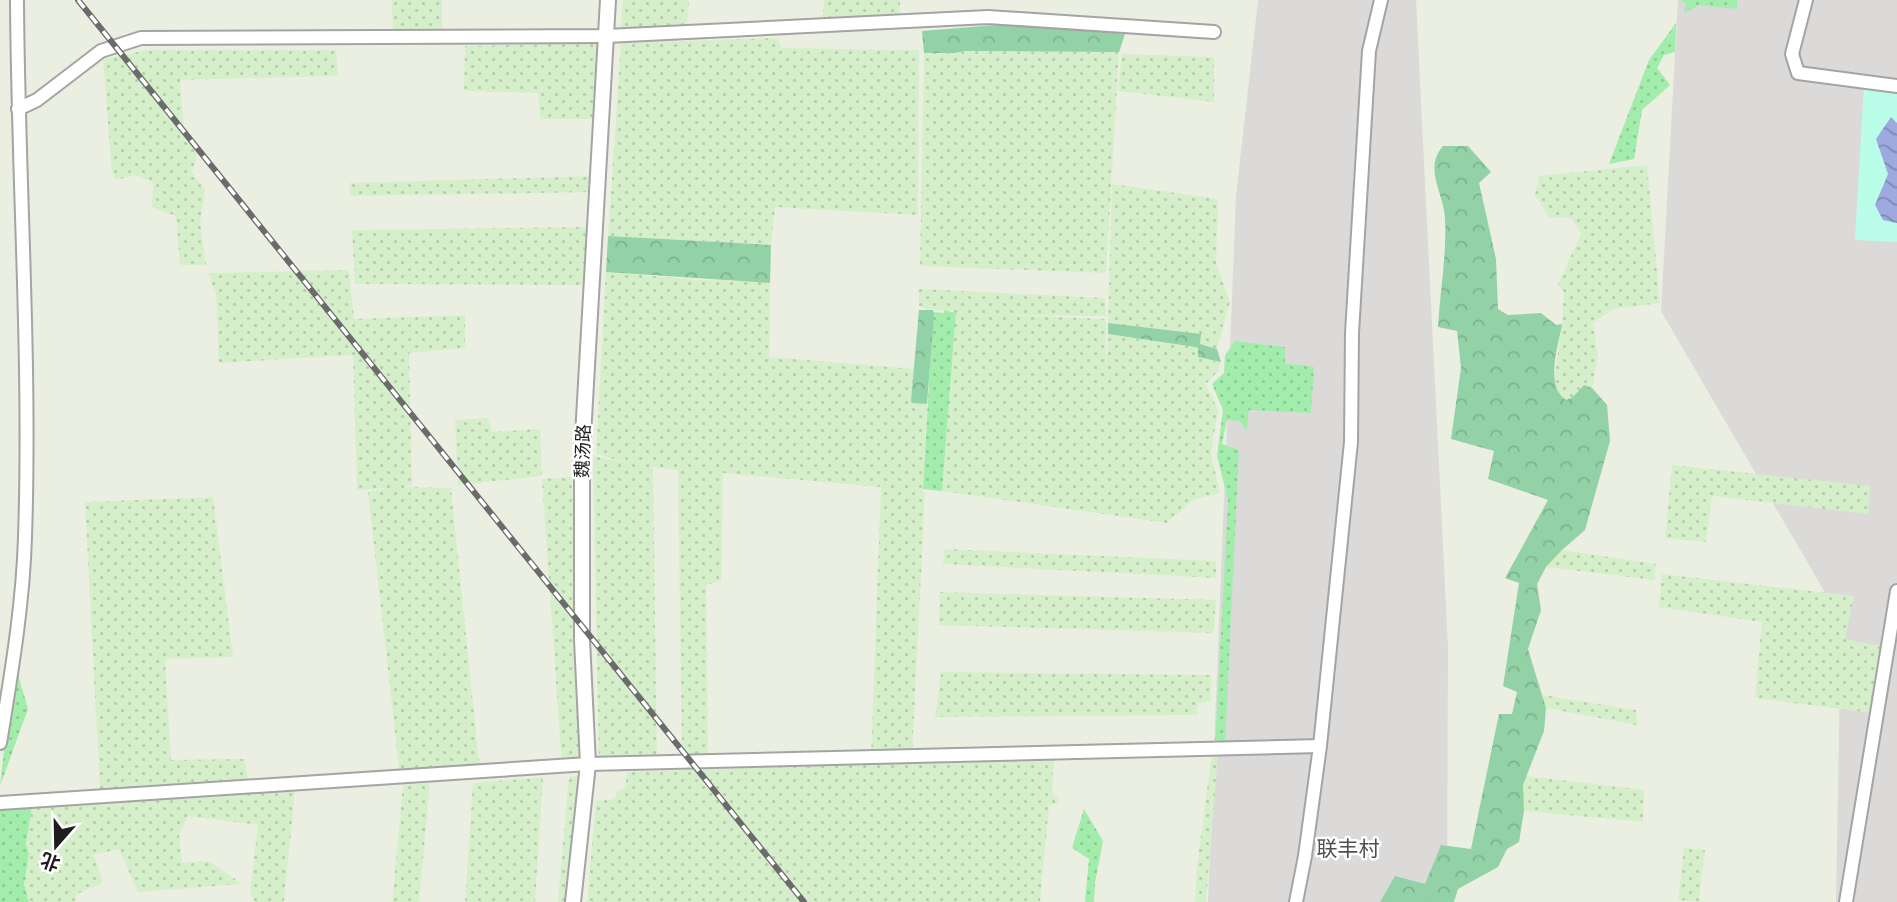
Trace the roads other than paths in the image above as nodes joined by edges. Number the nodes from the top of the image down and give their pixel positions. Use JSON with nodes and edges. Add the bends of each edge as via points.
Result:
{"nodes":[{"id":1,"x":17,"y":0,"type":"edge"},
{"id":2,"x":608,"y":0,"type":"edge"},
{"id":3,"x":1381,"y":0,"type":"edge"},
{"id":4,"x":1806,"y":0,"type":"edge"},
{"id":5,"x":1214,"y":32,"type":"dead end"},
{"id":6,"x":606,"y":36,"type":"junction"},
{"id":7,"x":1897,"y":86,"type":"edge"},
{"id":8,"x":18,"y":108,"type":"junction"},
{"id":9,"x":1897,"y":591,"type":"edge"},
{"id":10,"x":1895,"y":614,"type":"edge"},
{"id":11,"x":0,"y":743,"type":"edge"},
{"id":12,"x":1320,"y":746,"type":"junction"},
{"id":13,"x":588,"y":764,"type":"junction"},
{"id":14,"x":0,"y":803,"type":"edge"},
{"id":15,"x":573,"y":902,"type":"edge"},
{"id":16,"x":1296,"y":902,"type":"edge"},
{"id":17,"x":1846,"y":902,"type":"edge"}],
"edges":[{"from":1,"to":8,"type":"street"},
{"from":2,"to":6,"type":"street","name":"魏汤路"},
{"from":3,"to":12,"type":"street","via":[[1369,51],[1352,333],[1351,442]]},
{"from":4,"to":7,"type":"street","via":[[1792,54],[1798,74]]},
{"from":5,"to":6,"type":"street","via":[[988,17]]},
{"from":6,"to":8,"type":"street","via":[[141,38],[101,51],[46,94]]},
{"from":6,"to":13,"type":"street","name":"魏汤路","via":[[582,453],[582,640]]},
{"from":8,"to":11,"type":"street","via":[[25,539]]},
{"from":9,"to":10,"type":"street"},
{"from":10,"to":17,"type":"street"},
{"from":12,"to":13,"type":"street"},
{"from":12,"to":16,"type":"street"},
{"from":13,"to":14,"type":"street"},
{"from":13,"to":15,"type":"street","name":"魏汤路"}]}
